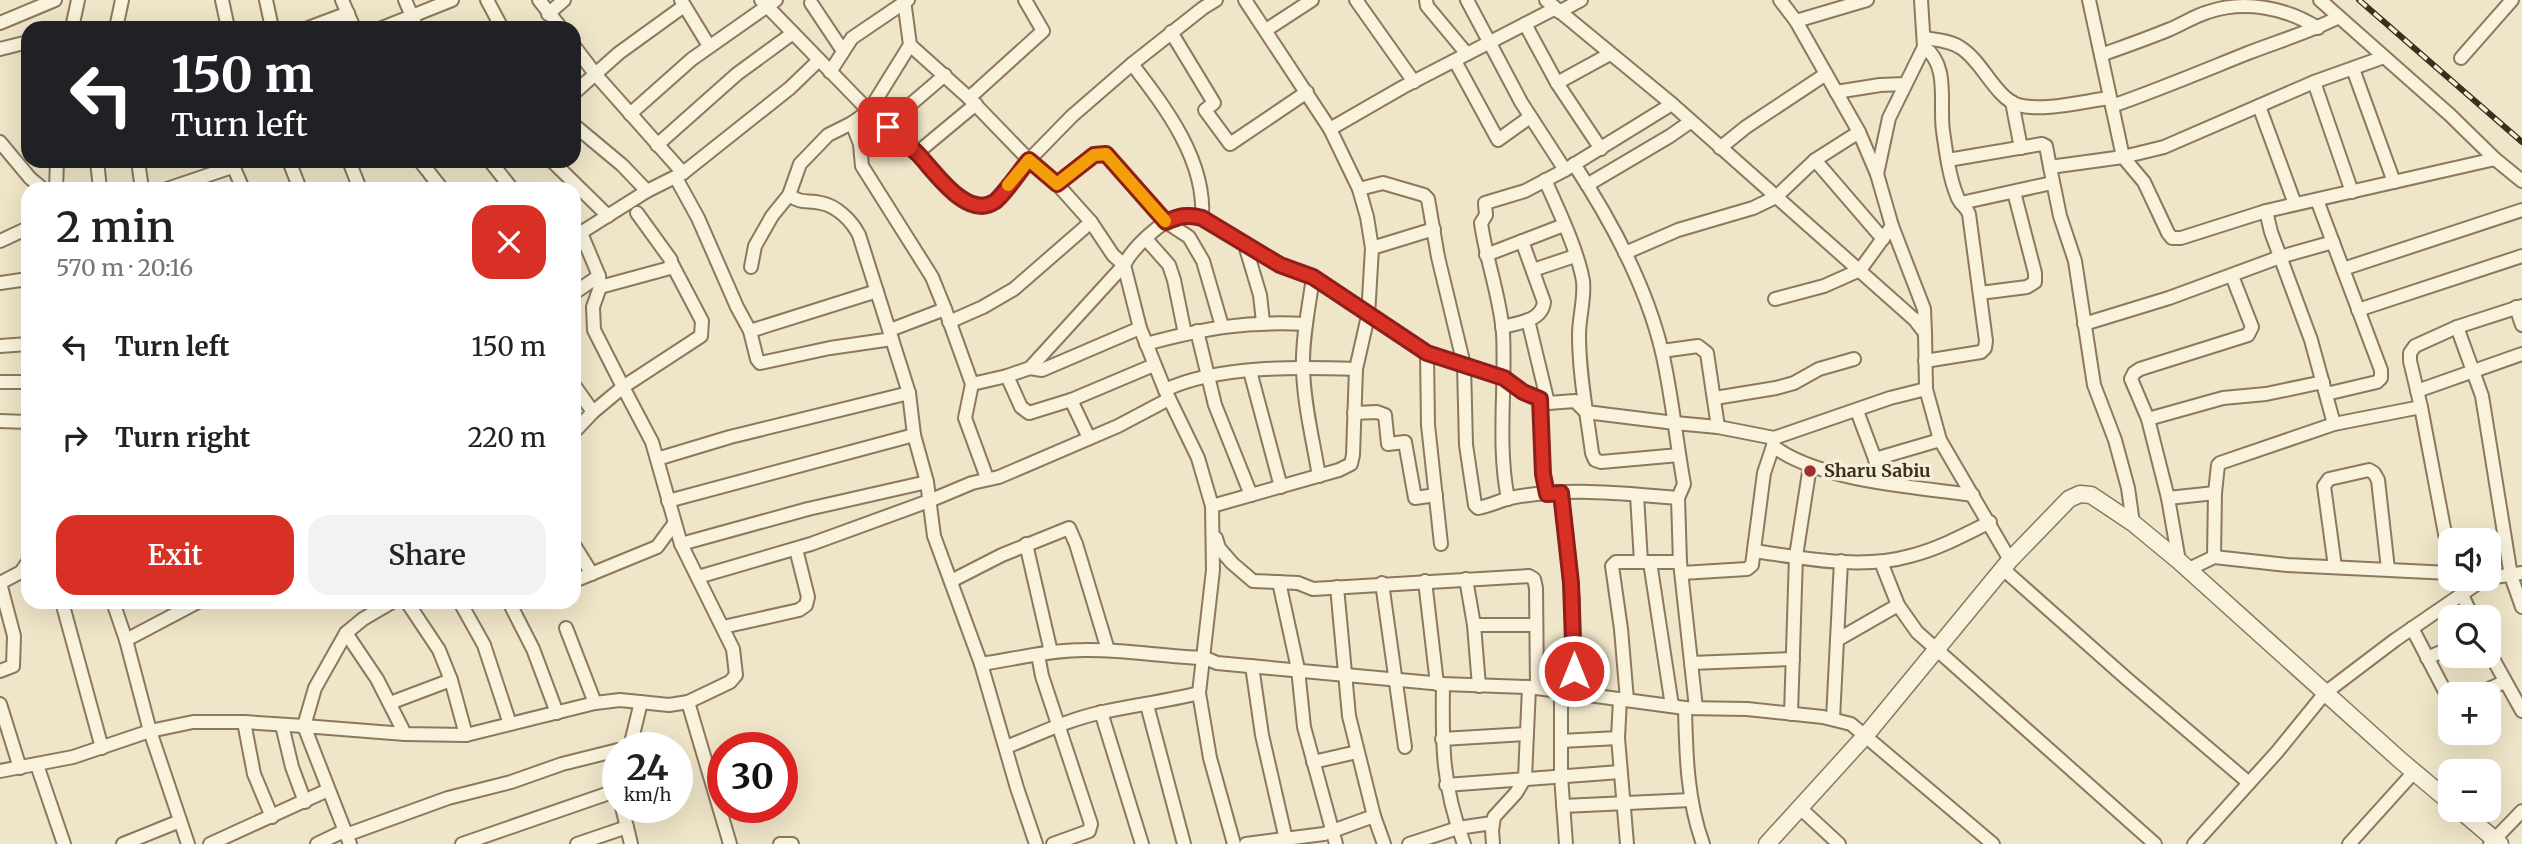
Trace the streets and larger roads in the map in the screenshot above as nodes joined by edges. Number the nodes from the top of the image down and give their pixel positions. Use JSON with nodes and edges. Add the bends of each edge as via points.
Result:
{"nodes":[{"id":1,"x":55,"y":0,"type":"edge"},
{"id":2,"x":78,"y":0,"type":"edge"},
{"id":3,"x":122,"y":0,"type":"edge"},
{"id":4,"x":222,"y":0,"type":"edge"},
{"id":5,"x":266,"y":0,"type":"edge"},
{"id":6,"x":342,"y":0,"type":"edge"},
{"id":7,"x":405,"y":0,"type":"edge"},
{"id":8,"x":452,"y":0,"type":"edge"},
{"id":9,"x":487,"y":0,"type":"edge"},
{"id":10,"x":539,"y":0,"type":"edge"},
{"id":11,"x":564,"y":0,"type":"edge"},
{"id":12,"x":1025,"y":0,"type":"edge"},
{"id":13,"x":1216,"y":0,"type":"edge"},
{"id":14,"x":1245,"y":0,"type":"edge"},
{"id":15,"x":1311,"y":0,"type":"edge"},
{"id":16,"x":1356,"y":0,"type":"edge"},
{"id":17,"x":1426,"y":0,"type":"edge"},
{"id":18,"x":1467,"y":0,"type":"edge"},
{"id":19,"x":1581,"y":0,"type":"edge"},
{"id":20,"x":1780,"y":0,"type":"edge"},
{"id":21,"x":1867,"y":0,"type":"edge"},
{"id":22,"x":1922,"y":0,"type":"edge"},
{"id":23,"x":2089,"y":0,"type":"edge"},
{"id":24,"x":2320,"y":0,"type":"edge"},
{"id":25,"x":2512,"y":0,"type":"edge"},
{"id":26,"x":812,"y":1,"type":"edge"},
{"id":27,"x":906,"y":1,"type":"edge"},
{"id":28,"x":768,"y":2,"type":"edge"},
{"id":29,"x":2241,"y":2,"type":"edge"},
{"id":30,"x":682,"y":3,"type":"edge"},
{"id":31,"x":432,"y":4,"type":"edge"},
{"id":32,"x":1553,"y":7,"type":"edge"},
{"id":33,"x":348,"y":13,"type":"junction"},
{"id":34,"x":548,"y":14,"type":"junction"},
{"id":35,"x":2339,"y":17,"type":"junction"},
{"id":36,"x":74,"y":21,"type":"edge"},
{"id":37,"x":118,"y":21,"type":"edge"},
{"id":38,"x":226,"y":21,"type":"edge"},
{"id":39,"x":270,"y":21,"type":"edge"},
{"id":40,"x":327,"y":21,"type":"edge"},
{"id":41,"x":351,"y":21,"type":"edge"},
{"id":42,"x":414,"y":21,"type":"edge"},
{"id":43,"x":415,"y":21,"type":"edge"},
{"id":44,"x":496,"y":21,"type":"edge"},
{"id":45,"x":554,"y":21,"type":"edge"},
{"id":46,"x":1796,"y":21,"type":"junction"},
{"id":47,"x":0,"y":23,"type":"edge"},
{"id":48,"x":1525,"y":24,"type":"junction"},
{"id":49,"x":2318,"y":28,"type":"junction"},
{"id":50,"x":1266,"y":30,"type":"junction"},
{"id":51,"x":1171,"y":32,"type":"junction"},
{"id":52,"x":793,"y":33,"type":"junction"},
{"id":53,"x":1487,"y":43,"type":"junction"},
{"id":54,"x":1925,"y":43,"type":"junction"},
{"id":55,"x":21,"y":44,"type":"edge"},
{"id":56,"x":910,"y":45,"type":"junction"},
{"id":57,"x":709,"y":46,"type":"junction"},
{"id":58,"x":0,"y":49,"type":"edge"},
{"id":59,"x":843,"y":51,"type":"junction"},
{"id":60,"x":1610,"y":54,"type":"junction"},
{"id":61,"x":581,"y":55,"type":"edge"},
{"id":62,"x":2101,"y":55,"type":"junction"},
{"id":63,"x":1461,"y":57,"type":"junction"},
{"id":64,"x":2384,"y":57,"type":"junction"},
{"id":65,"x":2461,"y":58,"type":"dead end"},
{"id":66,"x":819,"y":60,"type":"junction"},
{"id":67,"x":1132,"y":64,"type":"junction"},
{"id":68,"x":2353,"y":69,"type":"junction"},
{"id":69,"x":830,"y":72,"type":"junction"},
{"id":70,"x":1826,"y":74,"type":"junction"},
{"id":71,"x":596,"y":75,"type":"junction"},
{"id":72,"x":945,"y":75,"type":"junction"},
{"id":73,"x":1414,"y":82,"type":"junction"},
{"id":74,"x":2314,"y":82,"type":"junction"},
{"id":75,"x":1557,"y":83,"type":"junction"},
{"id":76,"x":1905,"y":84,"type":"junction"},
{"id":77,"x":581,"y":87,"type":"edge"},
{"id":78,"x":1307,"y":92,"type":"junction"},
{"id":79,"x":1836,"y":92,"type":"junction"},
{"id":80,"x":972,"y":101,"type":"junction"},
{"id":81,"x":2012,"y":102,"type":"junction"},
{"id":82,"x":2111,"y":102,"type":"junction"},
{"id":83,"x":1672,"y":104,"type":"junction"},
{"id":84,"x":2259,"y":106,"type":"junction"},
{"id":85,"x":869,"y":111,"type":"junction"},
{"id":86,"x":630,"y":114,"type":"junction"},
{"id":87,"x":1530,"y":117,"type":"junction"},
{"id":88,"x":1690,"y":122,"type":"junction"},
{"id":89,"x":852,"y":123,"type":"junction"},
{"id":90,"x":888,"y":127,"type":"junction"},
{"id":91,"x":1330,"y":130,"type":"junction"},
{"id":92,"x":581,"y":131,"type":"edge"},
{"id":93,"x":1859,"y":132,"type":"junction"},
{"id":94,"x":0,"y":142,"type":"edge"},
{"id":95,"x":657,"y":145,"type":"junction"},
{"id":96,"x":1720,"y":148,"type":"junction"},
{"id":97,"x":2021,"y":148,"type":"junction"},
{"id":98,"x":1601,"y":149,"type":"junction"},
{"id":99,"x":917,"y":153,"type":"junction"},
{"id":100,"x":861,"y":154,"type":"junction"},
{"id":101,"x":2123,"y":157,"type":"junction"},
{"id":102,"x":2495,"y":159,"type":"junction"},
{"id":103,"x":1029,"y":160,"type":"junction"},
{"id":104,"x":1815,"y":160,"type":"junction"},
{"id":105,"x":1948,"y":160,"type":"junction"},
{"id":106,"x":21,"y":167,"type":"edge"},
{"id":107,"x":1570,"y":167,"type":"junction"},
{"id":108,"x":2050,"y":167,"type":"junction"},
{"id":109,"x":22,"y":168,"type":"edge"},
{"id":110,"x":221,"y":168,"type":"edge"},
{"id":111,"x":426,"y":168,"type":"edge"},
{"id":112,"x":496,"y":168,"type":"edge"},
{"id":113,"x":559,"y":168,"type":"edge"},
{"id":114,"x":1877,"y":174,"type":"junction"},
{"id":115,"x":680,"y":175,"type":"junction"},
{"id":116,"x":1545,"y":180,"type":"junction"},
{"id":117,"x":2522,"y":181,"type":"edge"},
{"id":118,"x":35,"y":182,"type":"edge"},
{"id":119,"x":185,"y":182,"type":"edge"},
{"id":120,"x":436,"y":182,"type":"edge"},
{"id":121,"x":506,"y":182,"type":"edge"},
{"id":122,"x":573,"y":182,"type":"edge"},
{"id":123,"x":2394,"y":182,"type":"junction"},
{"id":124,"x":2052,"y":183,"type":"junction"},
{"id":125,"x":1057,"y":184,"type":"junction"},
{"id":126,"x":1587,"y":185,"type":"junction"},
{"id":127,"x":1359,"y":189,"type":"junction"},
{"id":128,"x":581,"y":190,"type":"edge"},
{"id":129,"x":648,"y":191,"type":"junction"},
{"id":130,"x":2014,"y":191,"type":"junction"},
{"id":131,"x":2352,"y":192,"type":"junction"},
{"id":132,"x":789,"y":195,"type":"junction"},
{"id":133,"x":1776,"y":197,"type":"junction"},
{"id":134,"x":2317,"y":200,"type":"junction"},
{"id":135,"x":1961,"y":203,"type":"junction"},
{"id":136,"x":2295,"y":204,"type":"junction"},
{"id":137,"x":2522,"y":210,"type":"edge"},
{"id":138,"x":2266,"y":211,"type":"junction"},
{"id":139,"x":637,"y":213,"type":"dead end"},
{"id":140,"x":607,"y":216,"type":"junction"},
{"id":141,"x":1202,"y":218,"type":"junction"},
{"id":142,"x":1091,"y":222,"type":"junction"},
{"id":143,"x":1166,"y":222,"type":"junction"},
{"id":144,"x":1564,"y":225,"type":"junction"},
{"id":145,"x":1892,"y":226,"type":"junction"},
{"id":146,"x":1434,"y":229,"type":"junction"},
{"id":147,"x":21,"y":231,"type":"edge"},
{"id":148,"x":581,"y":232,"type":"edge"},
{"id":149,"x":1146,"y":239,"type":"junction"},
{"id":150,"x":1882,"y":239,"type":"junction"},
{"id":151,"x":0,"y":241,"type":"edge"},
{"id":152,"x":1522,"y":241,"type":"junction"},
{"id":153,"x":2333,"y":242,"type":"junction"},
{"id":154,"x":581,"y":243,"type":"edge"},
{"id":155,"x":1245,"y":245,"type":"junction"},
{"id":156,"x":1372,"y":248,"type":"junction"},
{"id":157,"x":1625,"y":253,"type":"junction"},
{"id":158,"x":1486,"y":255,"type":"junction"},
{"id":159,"x":1575,"y":256,"type":"junction"},
{"id":160,"x":2522,"y":256,"type":"edge"},
{"id":161,"x":2280,"y":257,"type":"junction"},
{"id":162,"x":672,"y":264,"type":"junction"},
{"id":163,"x":1124,"y":265,"type":"junction"},
{"id":164,"x":751,"y":267,"type":"dead end"},
{"id":165,"x":2343,"y":269,"type":"junction"},
{"id":166,"x":1533,"y":270,"type":"junction"},
{"id":167,"x":1860,"y":270,"type":"junction"},
{"id":168,"x":2232,"y":275,"type":"junction"},
{"id":169,"x":1313,"y":277,"type":"junction"},
{"id":170,"x":21,"y":281,"type":"edge"},
{"id":171,"x":600,"y":281,"type":"junction"},
{"id":172,"x":1,"y":286,"type":"edge"},
{"id":173,"x":581,"y":290,"type":"edge"},
{"id":174,"x":877,"y":291,"type":"junction"},
{"id":175,"x":1980,"y":293,"type":"junction"},
{"id":176,"x":1775,"y":299,"type":"dead end"},
{"id":177,"x":2519,"y":306,"type":"edge"},
{"id":178,"x":945,"y":309,"type":"junction"},
{"id":179,"x":2358,"y":310,"type":"junction"},
{"id":180,"x":1368,"y":316,"type":"junction"},
{"id":181,"x":1528,"y":320,"type":"junction"},
{"id":182,"x":1263,"y":322,"type":"junction"},
{"id":183,"x":949,"y":323,"type":"junction"},
{"id":184,"x":1306,"y":324,"type":"junction"},
{"id":185,"x":2084,"y":324,"type":"junction"},
{"id":186,"x":2522,"y":325,"type":"edge"},
{"id":187,"x":1222,"y":326,"type":"junction"},
{"id":188,"x":1502,"y":327,"type":"junction"},
{"id":189,"x":2457,"y":327,"type":"junction"},
{"id":190,"x":1140,"y":328,"type":"junction"},
{"id":191,"x":750,"y":331,"type":"junction"},
{"id":192,"x":1191,"y":332,"type":"junction"},
{"id":193,"x":1925,"y":333,"type":"junction"},
{"id":194,"x":891,"y":335,"type":"junction"},
{"id":195,"x":21,"y":344,"type":"edge"},
{"id":196,"x":1146,"y":344,"type":"junction"},
{"id":197,"x":0,"y":346,"type":"edge"},
{"id":198,"x":1662,"y":351,"type":"junction"},
{"id":199,"x":1427,"y":353,"type":"junction"},
{"id":200,"x":2522,"y":354,"type":"edge"},
{"id":201,"x":1854,"y":359,"type":"dead end"},
{"id":202,"x":1925,"y":361,"type":"junction"},
{"id":203,"x":1154,"y":365,"type":"junction"},
{"id":204,"x":1464,"y":365,"type":"junction"},
{"id":205,"x":1303,"y":367,"type":"junction"},
{"id":206,"x":1030,"y":368,"type":"junction"},
{"id":207,"x":1356,"y":369,"type":"junction"},
{"id":208,"x":2474,"y":370,"type":"junction"},
{"id":209,"x":1250,"y":371,"type":"junction"},
{"id":210,"x":1007,"y":376,"type":"junction"},
{"id":211,"x":1209,"y":376,"type":"junction"},
{"id":212,"x":1504,"y":378,"type":"junction"},
{"id":213,"x":0,"y":382,"type":"edge"},
{"id":214,"x":21,"y":382,"type":"edge"},
{"id":215,"x":972,"y":384,"type":"junction"},
{"id":216,"x":623,"y":387,"type":"junction"},
{"id":217,"x":2325,"y":388,"type":"junction"},
{"id":218,"x":1926,"y":389,"type":"junction"},
{"id":219,"x":2417,"y":391,"type":"junction"},
{"id":220,"x":909,"y":393,"type":"junction"},
{"id":221,"x":581,"y":394,"type":"edge"},
{"id":222,"x":1167,"y":394,"type":"junction"},
{"id":223,"x":1715,"y":398,"type":"junction"},
{"id":224,"x":1071,"y":400,"type":"junction"},
{"id":225,"x":1544,"y":401,"type":"junction"},
{"id":226,"x":2421,"y":407,"type":"junction"},
{"id":227,"x":1857,"y":411,"type":"junction"},
{"id":228,"x":593,"y":412,"type":"junction"},
{"id":229,"x":1586,"y":412,"type":"junction"},
{"id":230,"x":1354,"y":413,"type":"junction"},
{"id":231,"x":2148,"y":419,"type":"junction"},
{"id":232,"x":0,"y":421,"type":"edge"},
{"id":233,"x":21,"y":422,"type":"edge"},
{"id":234,"x":1675,"y":424,"type":"junction"},
{"id":235,"x":2334,"y":424,"type":"junction"},
{"id":236,"x":581,"y":425,"type":"edge"},
{"id":237,"x":1718,"y":427,"type":"junction"},
{"id":238,"x":914,"y":435,"type":"junction"},
{"id":239,"x":1089,"y":438,"type":"junction"},
{"id":240,"x":1940,"y":440,"type":"junction"},
{"id":241,"x":1773,"y":442,"type":"junction"},
{"id":242,"x":1679,"y":455,"type":"junction"},
{"id":243,"x":657,"y":459,"type":"junction"},
{"id":244,"x":1875,"y":459,"type":"junction"},
{"id":245,"x":1810,"y":467,"type":"junction"},
{"id":246,"x":1319,"y":476,"type":"junction"},
{"id":247,"x":987,"y":478,"type":"junction"},
{"id":248,"x":926,"y":482,"type":"junction"},
{"id":249,"x":1880,"y":482,"type":"junction"},
{"id":250,"x":1281,"y":487,"type":"junction"},
{"id":251,"x":1561,"y":493,"type":"junction"},
{"id":252,"x":2215,"y":493,"type":"junction"},
{"id":253,"x":1547,"y":494,"type":"junction"},
{"id":254,"x":1251,"y":495,"type":"junction"},
{"id":255,"x":1436,"y":495,"type":"junction"},
{"id":256,"x":1637,"y":495,"type":"junction"},
{"id":257,"x":1973,"y":495,"type":"junction"},
{"id":258,"x":1678,"y":498,"type":"junction"},
{"id":259,"x":2168,"y":498,"type":"junction"},
{"id":260,"x":1508,"y":499,"type":"junction"},
{"id":261,"x":668,"y":501,"type":"junction"},
{"id":262,"x":929,"y":501,"type":"junction"},
{"id":263,"x":1212,"y":506,"type":"junction"},
{"id":264,"x":1990,"y":522,"type":"junction"},
{"id":265,"x":2133,"y":523,"type":"junction"},
{"id":266,"x":674,"y":524,"type":"junction"},
{"id":267,"x":2444,"y":528,"type":"edge"},
{"id":268,"x":1214,"y":531,"type":"junction"},
{"id":269,"x":681,"y":544,"type":"junction"},
{"id":270,"x":1026,"y":544,"type":"junction"},
{"id":271,"x":1441,"y":544,"type":"dead end"},
{"id":272,"x":796,"y":549,"type":"junction"},
{"id":273,"x":1754,"y":551,"type":"junction"},
{"id":274,"x":581,"y":556,"type":"edge"},
{"id":275,"x":1796,"y":556,"type":"junction"},
{"id":276,"x":2214,"y":558,"type":"junction"},
{"id":277,"x":1841,"y":561,"type":"junction"},
{"id":278,"x":1646,"y":562,"type":"junction"},
{"id":279,"x":1881,"y":562,"type":"junction"},
{"id":280,"x":2007,"y":564,"type":"junction"},
{"id":281,"x":2183,"y":565,"type":"junction"},
{"id":282,"x":2335,"y":566,"type":"junction"},
{"id":283,"x":1681,"y":567,"type":"junction"},
{"id":284,"x":2388,"y":569,"type":"junction"},
{"id":285,"x":21,"y":572,"type":"edge"},
{"id":286,"x":2438,"y":572,"type":"edge"},
{"id":287,"x":592,"y":574,"type":"junction"},
{"id":288,"x":2516,"y":575,"type":"edge"},
{"id":289,"x":698,"y":577,"type":"junction"},
{"id":290,"x":581,"y":578,"type":"edge"},
{"id":291,"x":1466,"y":579,"type":"junction"},
{"id":292,"x":951,"y":581,"type":"junction"},
{"id":293,"x":1425,"y":581,"type":"junction"},
{"id":294,"x":1279,"y":582,"type":"junction"},
{"id":295,"x":0,"y":583,"type":"edge"},
{"id":296,"x":1382,"y":583,"type":"junction"},
{"id":297,"x":1337,"y":587,"type":"junction"},
{"id":298,"x":2469,"y":591,"type":"edge"},
{"id":299,"x":2462,"y":596,"type":"junction"},
{"id":300,"x":2466,"y":605,"type":"edge"},
{"id":301,"x":1898,"y":606,"type":"junction"},
{"id":302,"x":2522,"y":607,"type":"edge"},
{"id":303,"x":64,"y":609,"type":"edge"},
{"id":304,"x":115,"y":609,"type":"edge"},
{"id":305,"x":185,"y":609,"type":"edge"},
{"id":306,"x":380,"y":609,"type":"edge"},
{"id":307,"x":412,"y":609,"type":"edge"},
{"id":308,"x":464,"y":609,"type":"edge"},
{"id":309,"x":513,"y":609,"type":"edge"},
{"id":310,"x":1474,"y":625,"type":"junction"},
{"id":311,"x":1536,"y":625,"type":"junction"},
{"id":312,"x":723,"y":627,"type":"junction"},
{"id":313,"x":566,"y":628,"type":"dead end"},
{"id":314,"x":2412,"y":628,"type":"junction"},
{"id":315,"x":346,"y":633,"type":"junction"},
{"id":316,"x":126,"y":640,"type":"junction"},
{"id":317,"x":1837,"y":640,"type":"junction"},
{"id":318,"x":1108,"y":650,"type":"junction"},
{"id":319,"x":1936,"y":650,"type":"junction"},
{"id":320,"x":2438,"y":653,"type":"edge"},
{"id":321,"x":1045,"y":654,"type":"junction"},
{"id":322,"x":1205,"y":658,"type":"junction"},
{"id":323,"x":2427,"y":658,"type":"junction"},
{"id":324,"x":1793,"y":659,"type":"junction"},
{"id":325,"x":1691,"y":663,"type":"junction"},
{"id":326,"x":981,"y":664,"type":"junction"},
{"id":327,"x":1252,"y":666,"type":"junction"},
{"id":328,"x":2497,"y":668,"type":"edge"},
{"id":329,"x":1298,"y":669,"type":"junction"},
{"id":330,"x":0,"y":671,"type":"edge"},
{"id":331,"x":1345,"y":675,"type":"junction"},
{"id":332,"x":451,"y":680,"type":"junction"},
{"id":333,"x":1396,"y":680,"type":"junction"},
{"id":334,"x":2440,"y":682,"type":"edge"},
{"id":335,"x":2504,"y":682,"type":"junction"},
{"id":336,"x":2501,"y":683,"type":"edge"},
{"id":337,"x":1440,"y":684,"type":"junction"},
{"id":338,"x":1479,"y":686,"type":"junction"},
{"id":339,"x":1533,"y":688,"type":"junction"},
{"id":340,"x":1567,"y":692,"type":"junction"},
{"id":341,"x":1199,"y":693,"type":"junction"},
{"id":342,"x":2325,"y":693,"type":"junction"},
{"id":343,"x":1623,"y":699,"type":"junction"},
{"id":344,"x":641,"y":702,"type":"junction"},
{"id":345,"x":688,"y":702,"type":"junction"},
{"id":346,"x":390,"y":703,"type":"junction"},
{"id":347,"x":595,"y":703,"type":"junction"},
{"id":348,"x":0,"y":704,"type":"edge"},
{"id":349,"x":1147,"y":705,"type":"junction"},
{"id":350,"x":1685,"y":707,"type":"junction"},
{"id":351,"x":2522,"y":710,"type":"edge"},
{"id":352,"x":1101,"y":712,"type":"junction"},
{"id":353,"x":557,"y":713,"type":"junction"},
{"id":354,"x":1791,"y":713,"type":"junction"},
{"id":355,"x":1833,"y":719,"type":"junction"},
{"id":356,"x":244,"y":722,"type":"junction"},
{"id":357,"x":510,"y":724,"type":"junction"},
{"id":358,"x":282,"y":725,"type":"junction"},
{"id":359,"x":1059,"y":725,"type":"junction"},
{"id":360,"x":304,"y":726,"type":"junction"},
{"id":361,"x":150,"y":731,"type":"junction"},
{"id":362,"x":634,"y":732,"type":"edge"},
{"id":363,"x":405,"y":734,"type":"junction"},
{"id":364,"x":1527,"y":734,"type":"junction"},
{"id":365,"x":466,"y":735,"type":"junction"},
{"id":366,"x":1866,"y":735,"type":"junction"},
{"id":367,"x":1618,"y":738,"type":"junction"},
{"id":368,"x":1442,"y":739,"type":"junction"},
{"id":369,"x":1561,"y":741,"type":"junction"},
{"id":370,"x":1006,"y":747,"type":"junction"},
{"id":371,"x":1405,"y":747,"type":"dead end"},
{"id":372,"x":102,"y":748,"type":"junction"},
{"id":373,"x":1357,"y":752,"type":"junction"},
{"id":374,"x":602,"y":754,"type":"edge"},
{"id":375,"x":1313,"y":762,"type":"junction"},
{"id":376,"x":37,"y":765,"type":"junction"},
{"id":377,"x":20,"y":768,"type":"junction"},
{"id":378,"x":0,"y":771,"type":"edge"},
{"id":379,"x":1620,"y":772,"type":"junction"},
{"id":380,"x":2414,"y":772,"type":"junction"},
{"id":381,"x":1561,"y":776,"type":"junction"},
{"id":382,"x":1525,"y":778,"type":"junction"},
{"id":383,"x":2249,"y":783,"type":"junction"},
{"id":384,"x":1446,"y":785,"type":"junction"},
{"id":385,"x":328,"y":790,"type":"junction"},
{"id":386,"x":2438,"y":792,"type":"edge"},
{"id":387,"x":602,"y":796,"type":"edge"},
{"id":388,"x":1691,"y":800,"type":"junction"},
{"id":389,"x":1623,"y":801,"type":"junction"},
{"id":390,"x":305,"y":802,"type":"junction"},
{"id":391,"x":1563,"y":806,"type":"junction"},
{"id":392,"x":1799,"y":807,"type":"junction"},
{"id":393,"x":2522,"y":811,"type":"edge"},
{"id":394,"x":1374,"y":816,"type":"junction"},
{"id":395,"x":272,"y":817,"type":"junction"},
{"id":396,"x":180,"y":821,"type":"junction"},
{"id":397,"x":2473,"y":822,"type":"edge"},
{"id":398,"x":626,"y":823,"type":"edge"},
{"id":399,"x":1492,"y":823,"type":"junction"},
{"id":400,"x":627,"y":827,"type":"junction"},
{"id":401,"x":1458,"y":828,"type":"junction"},
{"id":402,"x":347,"y":837,"type":"edge"},
{"id":403,"x":1334,"y":838,"type":"edge"},
{"id":404,"x":1286,"y":842,"type":"edge"},
{"id":405,"x":2495,"y":842,"type":"edge"},
{"id":406,"x":64,"y":844,"type":"edge"},
{"id":407,"x":123,"y":844,"type":"edge"},
{"id":408,"x":188,"y":844,"type":"edge"},
{"id":409,"x":210,"y":844,"type":"edge"},
{"id":410,"x":317,"y":844,"type":"edge"},
{"id":411,"x":462,"y":844,"type":"edge"},
{"id":412,"x":578,"y":844,"type":"edge"},
{"id":413,"x":631,"y":844,"type":"edge"},
{"id":414,"x":730,"y":844,"type":"edge"},
{"id":415,"x":780,"y":844,"type":"edge"},
{"id":416,"x":792,"y":844,"type":"edge"},
{"id":417,"x":1036,"y":844,"type":"edge"},
{"id":418,"x":1054,"y":844,"type":"edge"},
{"id":419,"x":1142,"y":844,"type":"edge"},
{"id":420,"x":1184,"y":844,"type":"edge"},
{"id":421,"x":1234,"y":844,"type":"edge"},
{"id":422,"x":1246,"y":844,"type":"edge"},
{"id":423,"x":1384,"y":844,"type":"edge"},
{"id":424,"x":1409,"y":844,"type":"edge"},
{"id":425,"x":1464,"y":844,"type":"edge"},
{"id":426,"x":1493,"y":844,"type":"edge"},
{"id":427,"x":1566,"y":844,"type":"edge"},
{"id":428,"x":1627,"y":844,"type":"edge"},
{"id":429,"x":1703,"y":844,"type":"edge"},
{"id":430,"x":1767,"y":844,"type":"edge"},
{"id":431,"x":1839,"y":844,"type":"edge"},
{"id":432,"x":1993,"y":844,"type":"edge"},
{"id":433,"x":2155,"y":844,"type":"edge"},
{"id":434,"x":2194,"y":844,"type":"edge"},
{"id":435,"x":2348,"y":844,"type":"edge"}],
"edges":[{"from":1,"to":47,"type":"street"},
{"from":2,"to":36,"type":"street"},
{"from":3,"to":37,"type":"street"},
{"from":4,"to":38,"type":"street"},
{"from":5,"to":39,"type":"street"},
{"from":6,"to":33,"type":"street"},
{"from":7,"to":42,"type":"street"},
{"from":8,"to":31,"type":"street"},
{"from":9,"to":44,"type":"street"},
{"from":10,"to":34,"type":"street"},
{"from":11,"to":34,"type":"street"},
{"from":12,"to":80,"type":"street","via":[[1043,31]]},
{"from":13,"to":51,"type":"street"},
{"from":14,"to":50,"type":"street"},
{"from":15,"to":50,"type":"street"},
{"from":16,"to":73,"type":"street"},
{"from":17,"to":63,"type":"street"},
{"from":18,"to":53,"type":"street"},
{"from":19,"to":32,"type":"street"},
{"from":20,"to":46,"type":"street"},
{"from":21,"to":46,"type":"street"},
{"from":22,"to":54,"type":"street"},
{"from":23,"to":62,"type":"street"},
{"from":24,"to":35,"type":"street"},
{"from":25,"to":65,"type":"street"},
{"from":26,"to":59,"type":"street"},
{"from":27,"to":56,"type":"street"},
{"from":27,"to":59,"type":"street","via":[[852,38]]},
{"from":28,"to":52,"type":"street"},
{"from":28,"to":57,"type":"street"},
{"from":29,"to":49,"type":"street","via":[[2304,19]]},
{"from":29,"to":62,"type":"street"},
{"from":30,"to":57,"type":"street"},
{"from":30,"to":71,"type":"street"},
{"from":31,"to":43,"type":"street"},
{"from":32,"to":48,"type":"street"},
{"from":32,"to":60,"type":"street"},
{"from":33,"to":40,"type":"street"},
{"from":33,"to":41,"type":"street"},
{"from":34,"to":45,"type":"street"},
{"from":35,"to":49,"type":"street"},
{"from":35,"to":64,"type":"street"},
{"from":46,"to":70,"type":"street"},
{"from":48,"to":53,"type":"street"},
{"from":48,"to":75,"type":"street"},
{"from":49,"to":82,"type":"street"},
{"from":50,"to":78,"type":"street"},
{"from":51,"to":67,"type":"street"},
{"from":51,"to":78,"type":"street","via":[[1214,103],[1205,110],[1230,144]]},
{"from":52,"to":66,"type":"street"},
{"from":52,"to":95,"type":"street","via":[[737,74]]},
{"from":53,"to":63,"type":"street"},
{"from":53,"to":87,"type":"street"},
{"from":54,"to":76,"type":"street"},
{"from":54,"to":81,"type":"street","via":[[1958,45]]},
{"from":54,"to":105,"type":"street","via":[[1940,79]]},
{"from":55,"to":58,"type":"street"},
{"from":56,"to":72,"type":"street"},
{"from":56,"to":85,"type":"street"},
{"from":57,"to":86,"type":"street"},
{"from":59,"to":69,"type":"street"},
{"from":60,"to":75,"type":"street"},
{"from":60,"to":83,"type":"street"},
{"from":61,"to":71,"type":"street"},
{"from":62,"to":82,"type":"street"},
{"from":63,"to":73,"type":"street"},
{"from":63,"to":87,"type":"street","via":[[1498,140]]},
{"from":64,"to":68,"type":"street"},
{"from":64,"to":102,"type":"street"},
{"from":66,"to":69,"type":"street"},
{"from":66,"to":115,"type":"street"},
{"from":67,"to":103,"type":"street"},
{"from":67,"to":141,"type":"street","via":[[1184,143],[1201,190]]},
{"from":68,"to":74,"type":"street"},
{"from":68,"to":123,"type":"street"},
{"from":69,"to":85,"type":"street"},
{"from":70,"to":79,"type":"street"},
{"from":70,"to":96,"type":"street"},
{"from":71,"to":77,"type":"street"},
{"from":71,"to":86,"type":"street"},
{"from":72,"to":80,"type":"street"},
{"from":72,"to":90,"type":"street"},
{"from":73,"to":91,"type":"street"},
{"from":74,"to":84,"type":"street"},
{"from":74,"to":131,"type":"street"},
{"from":75,"to":98,"type":"street"},
{"from":76,"to":79,"type":"street"},
{"from":76,"to":114,"type":"street","via":[[1889,118]]},
{"from":78,"to":91,"type":"street"},
{"from":79,"to":93,"type":"street"},
{"from":80,"to":99,"type":"street"},
{"from":80,"to":103,"type":"street"},
{"from":81,"to":82,"type":"street","via":[[2040,107]]},
{"from":81,"to":97,"type":"street"},
{"from":82,"to":101,"type":"street"},
{"from":83,"to":88,"type":"street"},
{"from":83,"to":98,"type":"street"},
{"from":84,"to":101,"type":"street","via":[[2186,139]]},
{"from":84,"to":136,"type":"street"},
{"from":85,"to":89,"type":"street"},
{"from":85,"to":90,"type":"street"},
{"from":86,"to":95,"type":"street"},
{"from":87,"to":107,"type":"street"},
{"from":88,"to":96,"type":"street"},
{"from":88,"to":126,"type":"street"},
{"from":89,"to":100,"type":"street"},
{"from":89,"to":132,"type":"street","via":[[828,135],[800,164]]},
{"from":90,"to":99,"type":"street"},
{"from":90,"to":100,"type":"street"},
{"from":91,"to":127,"type":"street"},
{"from":92,"to":129,"type":"street"},
{"from":93,"to":104,"type":"street"},
{"from":93,"to":114,"type":"street"},
{"from":94,"to":106,"type":"street"},
{"from":95,"to":115,"type":"street"},
{"from":96,"to":133,"type":"street"},
{"from":97,"to":105,"type":"street"},
{"from":97,"to":108,"type":"street","via":[[2044,145]]},
{"from":98,"to":107,"type":"street"},
{"from":99,"to":103,"type":"street","via":[[952,192],[981,206],[994,202]]},
{"from":100,"to":178,"type":"street","via":[[862,166],[932,277]]},
{"from":101,"to":108,"type":"street"},
{"from":101,"to":138,"type":"street","via":[[2144,182],[2172,238]]},
{"from":102,"to":117,"type":"street"},
{"from":102,"to":123,"type":"street"},
{"from":103,"to":125,"type":"street"},
{"from":104,"to":133,"type":"street"},
{"from":104,"to":150,"type":"street"},
{"from":105,"to":135,"type":"street"},
{"from":107,"to":116,"type":"street"},
{"from":107,"to":126,"type":"street"},
{"from":108,"to":124,"type":"street"},
{"from":109,"to":118,"type":"street"},
{"from":110,"to":119,"type":"street"},
{"from":111,"to":120,"type":"street"},
{"from":112,"to":121,"type":"street"},
{"from":113,"to":122,"type":"street"},
{"from":114,"to":145,"type":"street"},
{"from":115,"to":129,"type":"street"},
{"from":115,"to":191,"type":"street"},
{"from":116,"to":144,"type":"street"},
{"from":116,"to":158,"type":"street","via":[[1485,203],[1481,223]]},
{"from":123,"to":131,"type":"street"},
{"from":124,"to":130,"type":"street"},
{"from":124,"to":185,"type":"street","via":[[2076,261]]},
{"from":125,"to":142,"type":"street"},
{"from":125,"to":143,"type":"street","via":[[1094,155],[1106,154]]},
{"from":126,"to":157,"type":"street"},
{"from":127,"to":146,"type":"street","via":[[1383,183],[1424,195],[1431,205]]},
{"from":127,"to":156,"type":"street"},
{"from":128,"to":140,"type":"street"},
{"from":129,"to":140,"type":"street"},
{"from":130,"to":135,"type":"street"},
{"from":130,"to":175,"type":"street","via":[[2035,282]]},
{"from":131,"to":134,"type":"street"},
{"from":132,"to":164,"type":"street","via":[[755,246]]},
{"from":132,"to":174,"type":"street","via":[[801,203],[822,203],[849,220],[859,235]]},
{"from":133,"to":157,"type":"street"},
{"from":133,"to":167,"type":"street"},
{"from":134,"to":136,"type":"street"},
{"from":134,"to":153,"type":"street"},
{"from":135,"to":175,"type":"street","via":[[1969,214]]},
{"from":136,"to":138,"type":"street"},
{"from":137,"to":165,"type":"street"},
{"from":138,"to":161,"type":"street"},
{"from":139,"to":162,"type":"street"},
{"from":140,"to":148,"type":"street"},
{"from":141,"to":143,"type":"street","via":[[1191,214]]},
{"from":141,"to":155,"type":"street"},
{"from":142,"to":163,"type":"street"},
{"from":142,"to":183,"type":"street","via":[[1014,289]]},
{"from":143,"to":149,"type":"street"},
{"from":143,"to":187,"type":"street","via":[[1189,237],[1203,261]]},
{"from":144,"to":152,"type":"street"},
{"from":144,"to":159,"type":"street"},
{"from":145,"to":150,"type":"street"},
{"from":145,"to":193,"type":"street","via":[[1924,309]]},
{"from":146,"to":156,"type":"street"},
{"from":146,"to":204,"type":"street"},
{"from":147,"to":151,"type":"street"},
{"from":149,"to":163,"type":"street","via":[[1130,252]]},
{"from":149,"to":192,"type":"street","via":[[1168,265]]},
{"from":150,"to":167,"type":"street"},
{"from":152,"to":158,"type":"street"},
{"from":152,"to":166,"type":"street"},
{"from":153,"to":161,"type":"street"},
{"from":153,"to":165,"type":"street"},
{"from":154,"to":171,"type":"street"},
{"from":155,"to":169,"type":"street"},
{"from":155,"to":182,"type":"street"},
{"from":156,"to":180,"type":"street"},
{"from":157,"to":198,"type":"street","via":[[1648,303]]},
{"from":158,"to":188,"type":"street"},
{"from":159,"to":166,"type":"street"},
{"from":159,"to":229,"type":"street","via":[[1584,293],[1579,338]]},
{"from":160,"to":179,"type":"street"},
{"from":161,"to":168,"type":"street"},
{"from":161,"to":217,"type":"street"},
{"from":162,"to":171,"type":"street"},
{"from":162,"to":216,"type":"street","via":[[702,321],[701,336]]},
{"from":163,"to":190,"type":"street"},
{"from":163,"to":206,"type":"street"},
{"from":165,"to":179,"type":"street"},
{"from":166,"to":181,"type":"street","via":[[1544,309]]},
{"from":167,"to":176,"type":"street","via":[[1824,286]]},
{"from":167,"to":193,"type":"street"},
{"from":168,"to":185,"type":"street"},
{"from":168,"to":231,"type":"street","via":[[2251,331],[2134,373],[2133,388]]},
{"from":169,"to":180,"type":"street"},
{"from":169,"to":184,"type":"street"},
{"from":170,"to":172,"type":"street"},
{"from":171,"to":173,"type":"street"},
{"from":171,"to":216,"type":"street","via":[[593,307],[594,330]]},
{"from":174,"to":191,"type":"street"},
{"from":174,"to":194,"type":"street"},
{"from":175,"to":202,"type":"street","via":[[1985,348]]},
{"from":177,"to":186,"type":"street"},
{"from":177,"to":189,"type":"street"},
{"from":178,"to":183,"type":"street"},
{"from":178,"to":194,"type":"street"},
{"from":179,"to":217,"type":"street","via":[[2381,378]]},
{"from":180,"to":199,"type":"street"},
{"from":180,"to":207,"type":"street"},
{"from":181,"to":188,"type":"street"},
{"from":181,"to":225,"type":"street"},
{"from":182,"to":184,"type":"street"},
{"from":182,"to":187,"type":"street"},
{"from":183,"to":215,"type":"street"},
{"from":184,"to":205,"type":"street"},
{"from":185,"to":265,"type":"street","via":[[2098,400],[2115,440]]},
{"from":187,"to":192,"type":"street"},
{"from":188,"to":212,"type":"street"},
{"from":189,"to":208,"type":"street"},
{"from":189,"to":219,"type":"street","via":[[2415,346],[2410,353]]},
{"from":190,"to":196,"type":"street"},
{"from":190,"to":206,"type":"street","via":[[1042,370]]},
{"from":191,"to":194,"type":"street","via":[[757,359],[765,363]]},
{"from":192,"to":196,"type":"street"},
{"from":192,"to":211,"type":"street"},
{"from":193,"to":202,"type":"street"},
{"from":194,"to":220,"type":"street"},
{"from":195,"to":197,"type":"street"},
{"from":196,"to":203,"type":"street"},
{"from":198,"to":223,"type":"street","via":[[1703,348]]},
{"from":198,"to":234,"type":"street"},
{"from":199,"to":204,"type":"street"},
{"from":199,"to":255,"type":"street","via":[[1428,425]]},
{"from":200,"to":208,"type":"street"},
{"from":201,"to":223,"type":"street","via":[[1819,369],[1794,383]]},
{"from":202,"to":218,"type":"street"},
{"from":203,"to":222,"type":"street"},
{"from":203,"to":224,"type":"street"},
{"from":204,"to":212,"type":"street"},
{"from":204,"to":260,"type":"street","via":[[1466,445],[1475,505]]},
{"from":205,"to":207,"type":"street"},
{"from":205,"to":209,"type":"street"},
{"from":205,"to":246,"type":"street"},
{"from":206,"to":210,"type":"street"},
{"from":207,"to":230,"type":"street"},
{"from":208,"to":219,"type":"street"},
{"from":208,"to":288,"type":"street"},
{"from":209,"to":211,"type":"street"},
{"from":209,"to":250,"type":"street"},
{"from":210,"to":215,"type":"street"},
{"from":210,"to":224,"type":"street","via":[[1021,407],[1029,413]]},
{"from":211,"to":222,"type":"street"},
{"from":211,"to":254,"type":"street","via":[[1215,405]]},
{"from":212,"to":225,"type":"street"},
{"from":212,"to":260,"type":"street","via":[[1501,444]]},
{"from":213,"to":214,"type":"street"},
{"from":215,"to":247,"type":"street","via":[[965,418]]},
{"from":216,"to":228,"type":"street"},
{"from":216,"to":243,"type":"street"},
{"from":217,"to":231,"type":"street","via":[[2223,398]]},
{"from":217,"to":235,"type":"street"},
{"from":218,"to":227,"type":"street"},
{"from":218,"to":240,"type":"street"},
{"from":219,"to":226,"type":"street"},
{"from":220,"to":238,"type":"street"},
{"from":220,"to":243,"type":"street"},
{"from":221,"to":228,"type":"street"},
{"from":222,"to":239,"type":"street","via":[[1118,426]]},
{"from":222,"to":263,"type":"street","via":[[1198,458]]},
{"from":223,"to":237,"type":"street"},
{"from":224,"to":239,"type":"street"},
{"from":225,"to":229,"type":"street","via":[[1575,401]]},
{"from":225,"to":253,"type":"street"},
{"from":226,"to":235,"type":"street"},
{"from":226,"to":267,"type":"street"},
{"from":227,"to":241,"type":"street"},
{"from":227,"to":244,"type":"street"},
{"from":228,"to":236,"type":"street"},
{"from":229,"to":234,"type":"street"},
{"from":229,"to":242,"type":"street","via":[[1595,460]]},
{"from":230,"to":246,"type":"street","via":[[1351,464]]},
{"from":230,"to":255,"type":"street","via":[[1385,415],[1388,444],[1405,442],[1415,498]]},
{"from":231,"to":259,"type":"street"},
{"from":232,"to":233,"type":"street"},
{"from":234,"to":237,"type":"street"},
{"from":234,"to":242,"type":"street"},
{"from":235,"to":252,"type":"street","via":[[2220,463]]},
{"from":237,"to":241,"type":"street"},
{"from":238,"to":248,"type":"street"},
{"from":238,"to":261,"type":"street"},
{"from":239,"to":247,"type":"street"},
{"from":240,"to":244,"type":"street"},
{"from":240,"to":257,"type":"street"},
{"from":241,"to":245,"type":"street","via":[[1787,457]]},
{"from":241,"to":273,"type":"street"},
{"from":242,"to":258,"type":"street","via":[[1684,484]]},
{"from":243,"to":261,"type":"street"},
{"from":244,"to":249,"type":"street"},
{"from":245,"to":249,"type":"street"},
{"from":245,"to":275,"type":"street"},
{"from":246,"to":250,"type":"street"},
{"from":247,"to":262,"type":"street"},
{"from":248,"to":262,"type":"street"},
{"from":248,"to":269,"type":"street"},
{"from":249,"to":257,"type":"street"},
{"from":250,"to":254,"type":"street"},
{"from":251,"to":253,"type":"street"},
{"from":251,"to":256,"type":"street"},
{"from":251,"to":340,"type":"street","via":[[1573,601]]},
{"from":252,"to":259,"type":"street"},
{"from":252,"to":276,"type":"street"},
{"from":253,"to":260,"type":"street"},
{"from":254,"to":263,"type":"street"},
{"from":255,"to":271,"type":"street"},
{"from":256,"to":258,"type":"street"},
{"from":256,"to":278,"type":"street"},
{"from":257,"to":264,"type":"street"},
{"from":258,"to":283,"type":"street"},
{"from":259,"to":281,"type":"street"},
{"from":261,"to":266,"type":"street"},
{"from":262,"to":272,"type":"street"},
{"from":262,"to":292,"type":"street","via":[[933,536]]},
{"from":263,"to":268,"type":"street"},
{"from":264,"to":279,"type":"street","via":[[1948,543]]},
{"from":264,"to":280,"type":"street"},
{"from":265,"to":280,"type":"street","via":[[2091,495],[2080,494],[2069,499]]},
{"from":265,"to":281,"type":"street"},
{"from":266,"to":269,"type":"street"},
{"from":266,"to":287,"type":"street","via":[[657,547]]},
{"from":268,"to":294,"type":"street","via":[[1219,548],[1243,575],[1253,581]]},
{"from":268,"to":322,"type":"street"},
{"from":269,"to":289,"type":"street"},
{"from":270,"to":292,"type":"street"},
{"from":270,"to":318,"type":"street","via":[[1066,528],[1072,531]]},
{"from":270,"to":321,"type":"street"},
{"from":272,"to":289,"type":"street"},
{"from":272,"to":312,"type":"street","via":[[808,597],[806,606]]},
{"from":273,"to":275,"type":"street"},
{"from":273,"to":283,"type":"street","via":[[1752,565],[1746,569]]},
{"from":274,"to":287,"type":"street"},
{"from":275,"to":277,"type":"street"},
{"from":275,"to":324,"type":"street"},
{"from":276,"to":281,"type":"street"},
{"from":276,"to":282,"type":"street"},
{"from":277,"to":279,"type":"street"},
{"from":277,"to":317,"type":"street"},
{"from":278,"to":283,"type":"street"},
{"from":278,"to":343,"type":"street","via":[[1616,562],[1612,566],[1621,629]]},
{"from":278,"to":350,"type":"street"},
{"from":279,"to":301,"type":"street"},
{"from":280,"to":319,"type":"street"},
{"from":280,"to":383,"type":"street","via":[[2127,679]]},
{"from":281,"to":342,"type":"street"},
{"from":282,"to":284,"type":"street"},
{"from":282,"to":284,"type":"street","via":[[2325,482],[2369,470],[2378,480]]},
{"from":283,"to":325,"type":"street"},
{"from":284,"to":286,"type":"street"},
{"from":285,"to":295,"type":"street"},
{"from":287,"to":290,"type":"street"},
{"from":288,"to":302,"type":"street"},
{"from":289,"to":312,"type":"street"},
{"from":291,"to":293,"type":"street"},
{"from":291,"to":310,"type":"street"},
{"from":291,"to":311,"type":"street","via":[[1534,579]]},
{"from":292,"to":326,"type":"street"},
{"from":293,"to":296,"type":"street"},
{"from":293,"to":337,"type":"street"},
{"from":294,"to":297,"type":"street","via":[[1313,589]]},
{"from":294,"to":329,"type":"street"},
{"from":295,"to":330,"type":"street","via":[[14,636],[13,666]]},
{"from":296,"to":297,"type":"street"},
{"from":296,"to":333,"type":"street"},
{"from":297,"to":331,"type":"street"},
{"from":298,"to":299,"type":"street"},
{"from":299,"to":300,"type":"street"},
{"from":299,"to":314,"type":"street"},
{"from":301,"to":317,"type":"street"},
{"from":301,"to":319,"type":"street"},
{"from":303,"to":372,"type":"street"},
{"from":304,"to":316,"type":"street"},
{"from":305,"to":316,"type":"street"},
{"from":306,"to":315,"type":"street"},
{"from":307,"to":332,"type":"street","via":[[439,650]]},
{"from":308,"to":357,"type":"street","via":[[484,645]]},
{"from":309,"to":353,"type":"street"},
{"from":310,"to":311,"type":"street"},
{"from":310,"to":338,"type":"street"},
{"from":311,"to":339,"type":"street"},
{"from":312,"to":345,"type":"street","via":[[733,649],[736,675]]},
{"from":313,"to":347,"type":"street"},
{"from":314,"to":323,"type":"street"},
{"from":314,"to":342,"type":"street"},
{"from":315,"to":346,"type":"street"},
{"from":315,"to":360,"type":"street","via":[[315,688]]},
{"from":316,"to":361,"type":"street"},
{"from":317,"to":355,"type":"street"},
{"from":318,"to":321,"type":"street"},
{"from":318,"to":322,"type":"street"},
{"from":319,"to":366,"type":"street"},
{"from":319,"to":433,"type":"street"},
{"from":320,"to":323,"type":"street"},
{"from":321,"to":326,"type":"street"},
{"from":321,"to":359,"type":"street","via":[[1042,676]]},
{"from":322,"to":327,"type":"street"},
{"from":322,"to":341,"type":"street"},
{"from":323,"to":334,"type":"street"},
{"from":324,"to":325,"type":"street"},
{"from":324,"to":354,"type":"street"},
{"from":325,"to":350,"type":"street"},
{"from":326,"to":370,"type":"street"},
{"from":327,"to":329,"type":"street"},
{"from":327,"to":404,"type":"street"},
{"from":328,"to":335,"type":"street"},
{"from":329,"to":331,"type":"street"},
{"from":329,"to":375,"type":"street"},
{"from":331,"to":333,"type":"street"},
{"from":331,"to":373,"type":"street"},
{"from":332,"to":346,"type":"street"},
{"from":332,"to":365,"type":"street"},
{"from":333,"to":337,"type":"street"},
{"from":333,"to":371,"type":"street"},
{"from":335,"to":336,"type":"street"},
{"from":335,"to":351,"type":"street"},
{"from":337,"to":338,"type":"street"},
{"from":337,"to":368,"type":"street"},
{"from":338,"to":339,"type":"street"},
{"from":339,"to":340,"type":"street"},
{"from":339,"to":364,"type":"street"},
{"from":340,"to":343,"type":"street"},
{"from":340,"to":369,"type":"street"},
{"from":341,"to":349,"type":"street"},
{"from":341,"to":421,"type":"street","via":[[1210,758]]},
{"from":342,"to":380,"type":"street"},
{"from":342,"to":383,"type":"street"},
{"from":343,"to":350,"type":"street"},
{"from":343,"to":367,"type":"street"},
{"from":344,"to":345,"type":"street"},
{"from":344,"to":347,"type":"street"},
{"from":344,"to":362,"type":"street"},
{"from":345,"to":414,"type":"street"},
{"from":346,"to":363,"type":"street"},
{"from":347,"to":353,"type":"street"},
{"from":348,"to":377,"type":"street"},
{"from":349,"to":352,"type":"street"},
{"from":349,"to":420,"type":"street"},
{"from":350,"to":354,"type":"street"},
{"from":350,"to":388,"type":"street"},
{"from":352,"to":359,"type":"street"},
{"from":352,"to":419,"type":"street"},
{"from":353,"to":357,"type":"street"},
{"from":354,"to":355,"type":"street"},
{"from":355,"to":366,"type":"street"},
{"from":356,"to":358,"type":"street"},
{"from":356,"to":361,"type":"street","via":[[193,722]]},
{"from":356,"to":395,"type":"street","via":[[254,774]]},
{"from":357,"to":365,"type":"street"},
{"from":358,"to":360,"type":"street"},
{"from":358,"to":390,"type":"street"},
{"from":359,"to":370,"type":"street"},
{"from":359,"to":418,"type":"street","via":[[1091,824],[1084,834]]},
{"from":360,"to":363,"type":"street"},
{"from":360,"to":385,"type":"street"},
{"from":361,"to":372,"type":"street"},
{"from":361,"to":396,"type":"street"},
{"from":363,"to":365,"type":"street"},
{"from":364,"to":368,"type":"street"},
{"from":364,"to":382,"type":"street"},
{"from":366,"to":392,"type":"street"},
{"from":366,"to":432,"type":"street"},
{"from":367,"to":369,"type":"street"},
{"from":367,"to":379,"type":"street"},
{"from":368,"to":384,"type":"street"},
{"from":369,"to":381,"type":"street"},
{"from":370,"to":417,"type":"street"},
{"from":372,"to":376,"type":"street"},
{"from":373,"to":375,"type":"street"},
{"from":373,"to":394,"type":"street"},
{"from":374,"to":402,"type":"street","via":[[448,798]]},
{"from":375,"to":403,"type":"street"},
{"from":376,"to":377,"type":"street"},
{"from":376,"to":406,"type":"street"},
{"from":377,"to":378,"type":"street"},
{"from":379,"to":381,"type":"street"},
{"from":379,"to":389,"type":"street"},
{"from":380,"to":386,"type":"street"},
{"from":380,"to":435,"type":"street"},
{"from":381,"to":382,"type":"street"},
{"from":381,"to":391,"type":"street"},
{"from":382,"to":384,"type":"street"},
{"from":382,"to":399,"type":"street"},
{"from":383,"to":434,"type":"street"},
{"from":384,"to":401,"type":"street"},
{"from":385,"to":390,"type":"street"},
{"from":385,"to":402,"type":"street"},
{"from":387,"to":411,"type":"street"},
{"from":388,"to":389,"type":"street"},
{"from":388,"to":429,"type":"street"},
{"from":389,"to":391,"type":"street"},
{"from":389,"to":428,"type":"street"},
{"from":390,"to":395,"type":"street"},
{"from":391,"to":427,"type":"street"},
{"from":392,"to":430,"type":"street"},
{"from":392,"to":431,"type":"street"},
{"from":393,"to":405,"type":"street"},
{"from":394,"to":403,"type":"street"},
{"from":394,"to":423,"type":"street"},
{"from":395,"to":409,"type":"street"},
{"from":396,"to":407,"type":"street"},
{"from":396,"to":408,"type":"street"},
{"from":397,"to":405,"type":"street"},
{"from":398,"to":400,"type":"street"},
{"from":399,"to":401,"type":"street"},
{"from":399,"to":426,"type":"street"},
{"from":400,"to":412,"type":"street"},
{"from":400,"to":413,"type":"street"},
{"from":401,"to":424,"type":"street"},
{"from":401,"to":425,"type":"street"},
{"from":402,"to":410,"type":"street"},
{"from":403,"to":404,"type":"street"},
{"from":404,"to":422,"type":"street"},
{"from":415,"to":416,"type":"street"}]}
